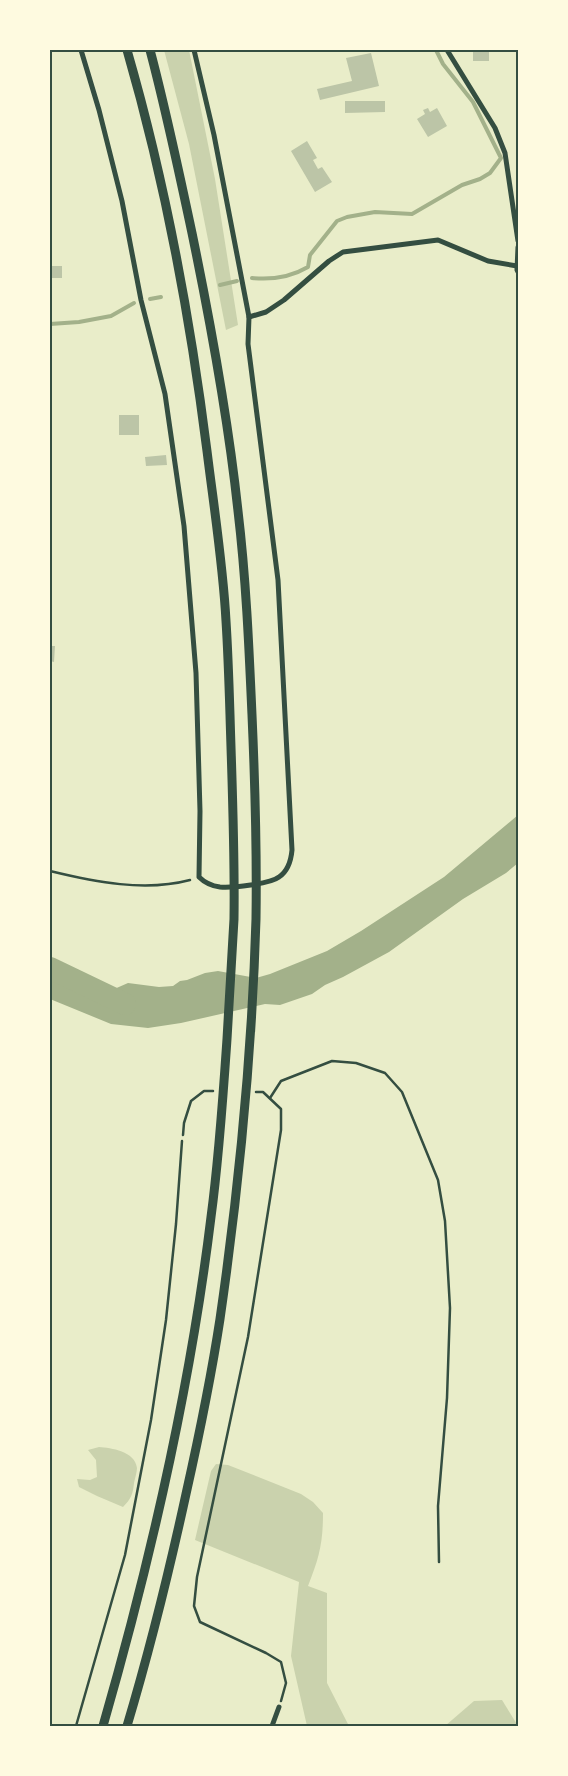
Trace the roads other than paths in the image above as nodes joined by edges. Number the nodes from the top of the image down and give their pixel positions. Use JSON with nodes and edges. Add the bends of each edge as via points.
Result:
{"nodes":[{"id":1,"x":81,"y":50,"type":"edge"},
{"id":2,"x":127,"y":50,"type":"edge"},
{"id":3,"x":150,"y":50,"type":"edge"},
{"id":4,"x":194,"y":50,"type":"edge"},
{"id":5,"x":447,"y":50,"type":"edge"},
{"id":6,"x":518,"y":241,"type":"edge"},
{"id":7,"x":518,"y":247,"type":"edge"},
{"id":8,"x":518,"y":269,"type":"edge"},
{"id":9,"x":249,"y":318,"type":"junction"},
{"id":10,"x":182,"y":1141,"type":"road end"},
{"id":11,"x":279,"y":1707,"type":"road end"},
{"id":12,"x":76,"y":1726,"type":"edge"},
{"id":13,"x":103,"y":1726,"type":"edge"},
{"id":14,"x":128,"y":1726,"type":"edge"},
{"id":15,"x":272,"y":1726,"type":"edge"}],
"edges":[{"from":1,"to":9,"type":"street","via":[[122,201],[141,300],[165,394],[184,526],[196,673],[199,877],[205,883],[220,887],[271,882],[281,876],[291,863],[292,850],[278,580],[248,344]]},
{"from":2,"to":13,"type":"main road","via":[[163,196],[200,394],[226,618],[234,919],[221,1123],[196,1318],[150,1554]]},
{"from":3,"to":14,"type":"main road","via":[[201,276],[222,391],[238,510],[256,789],[255,939],[243,1124],[220,1323],[197,1443],[150,1650]]},
{"from":4,"to":9,"type":"street","via":[[214,135]]},
{"from":5,"to":6,"type":"street","via":[[495,128],[505,153]]},
{"from":7,"to":8,"type":"street"},
{"from":8,"to":9,"type":"street","via":[[488,261],[438,240],[343,252],[329,260],[284,300]]},
{"from":10,"to":12,"type":"lane","via":[[166,1320],[151,1420],[125,1555]]},
{"from":11,"to":15,"type":"street"}]}
